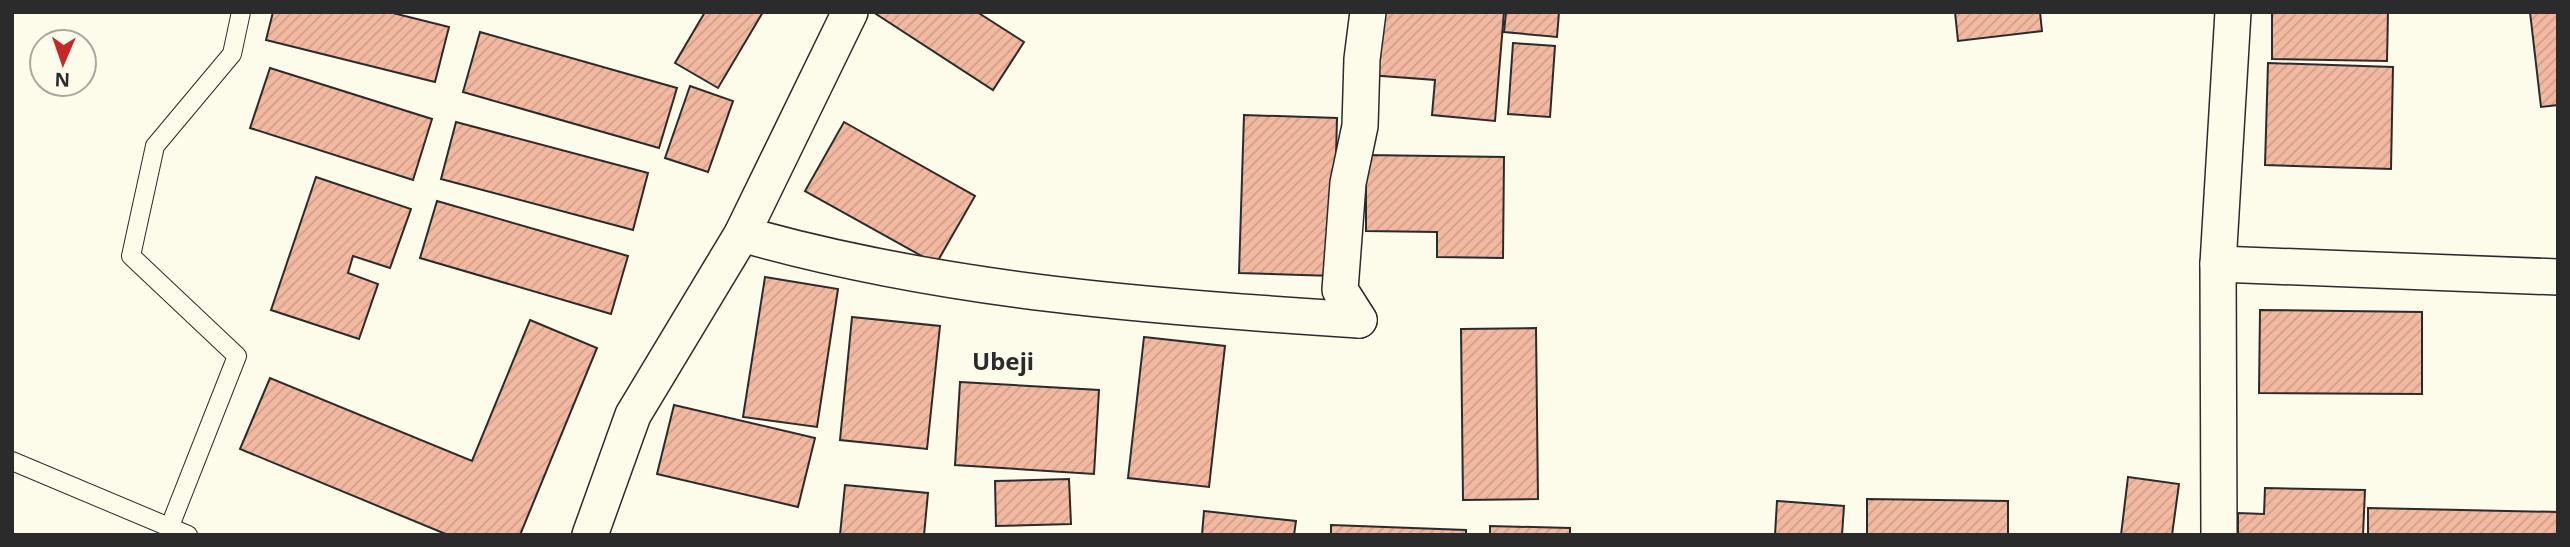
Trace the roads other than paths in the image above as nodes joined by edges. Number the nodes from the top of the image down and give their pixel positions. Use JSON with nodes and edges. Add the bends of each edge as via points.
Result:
{"nodes":[{"id":1,"x":241,"y":12,"type":"edge"},
{"id":2,"x":850,"y":12,"type":"edge"},
{"id":3,"x":1368,"y":12,"type":"edge"},
{"id":4,"x":2233,"y":12,"type":"edge"},
{"id":5,"x":742,"y":234,"type":"junction"},
{"id":6,"x":2218,"y":264,"type":"junction"},
{"id":7,"x":2558,"y":277,"type":"edge"},
{"id":8,"x":12,"y":461,"type":"edge"},
{"id":9,"x":170,"y":526,"type":"junction"},
{"id":10,"x":188,"y":535,"type":"edge"},
{"id":11,"x":590,"y":535,"type":"edge"},
{"id":12,"x":2219,"y":535,"type":"edge"}],
"edges":[{"from":1,"to":9,"type":"lane","via":[[232,54],[155,146],[131,256],[237,356]]},
{"from":2,"to":5,"type":"street"},
{"from":3,"to":5,"type":"street","via":[[1340,290],[1359,320],[1167,308],[975,282],[810,253]]},
{"from":4,"to":6,"type":"street"},
{"from":5,"to":11,"type":"street","via":[[633,415]]},
{"from":6,"to":7,"type":"street"},
{"from":6,"to":12,"type":"street"},
{"from":8,"to":9,"type":"lane"},
{"from":9,"to":10,"type":"lane"}]}
